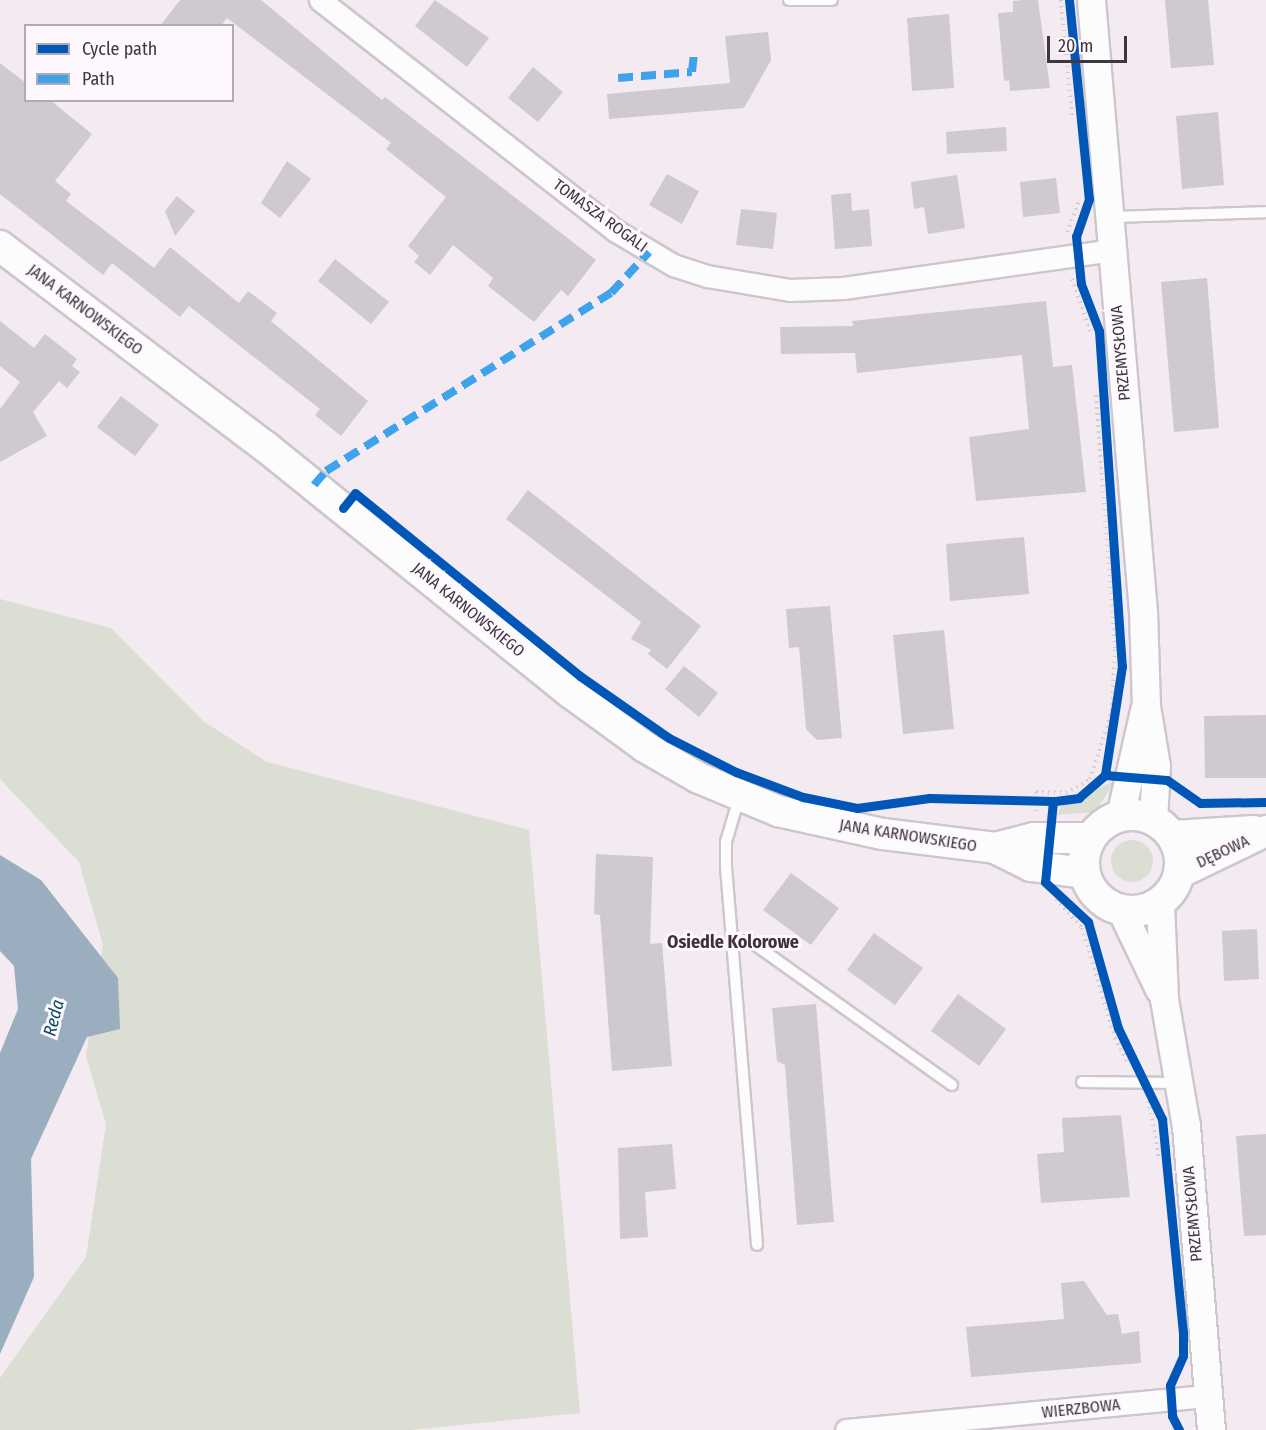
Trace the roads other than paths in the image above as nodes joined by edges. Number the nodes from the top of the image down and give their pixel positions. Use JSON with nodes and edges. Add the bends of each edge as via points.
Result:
{"nodes":[{"id":1,"x":320,"y":0,"type":"edge"},
{"id":2,"x":789,"y":0,"type":"edge"},
{"id":3,"x":832,"y":0,"type":"edge"},
{"id":4,"x":1091,"y":0,"type":"edge"},
{"id":5,"x":1266,"y":212,"type":"edge"},
{"id":6,"x":1110,"y":217,"type":"junction"},
{"id":7,"x":0,"y":246,"type":"edge"},
{"id":8,"x":1113,"y":250,"type":"junction"},
{"id":9,"x":1146,"y":706,"type":"junction"},
{"id":10,"x":740,"y":795,"type":"junction"},
{"id":11,"x":1120,"y":816,"type":"junction"},
{"id":12,"x":1163,"y":827,"type":"junction"},
{"id":13,"x":1266,"y":831,"type":"edge"},
{"id":14,"x":1090,"y":838,"type":"junction"},
{"id":15,"x":995,"y":848,"type":"junction"},
{"id":16,"x":1084,"y":873,"type":"junction"},
{"id":17,"x":1179,"y":873,"type":"junction"},
{"id":18,"x":1160,"y":903,"type":"junction"},
{"id":19,"x":1121,"y":910,"type":"junction"},
{"id":20,"x":732,"y":942,"type":"junction"},
{"id":21,"x":1164,"y":999,"type":"junction"},
{"id":22,"x":1082,"y":1082,"type":"dead end"},
{"id":23,"x":1178,"y":1083,"type":"junction"},
{"id":24,"x":952,"y":1085,"type":"dead end"},
{"id":25,"x":757,"y":1245,"type":"dead end"},
{"id":26,"x":1208,"y":1396,"type":"junction"},
{"id":27,"x":973,"y":1425,"type":"edge"},
{"id":28,"x":846,"y":1430,"type":"edge"},
{"id":29,"x":1211,"y":1430,"type":"edge"}],
"edges":[{"from":1,"to":8,"type":"street","name":"TOMASZA ROGALI","via":[[616,231],[673,265],[750,286],[790,290],[916,279]]},
{"from":2,"to":3,"type":"lane"},
{"from":4,"to":6,"type":"street","name":"PRZEMYSŁOWA"},
{"from":5,"to":6,"type":"lane"},
{"from":6,"to":8,"type":"street","name":"PRZEMYSŁOWA"},
{"from":7,"to":10,"type":"main road","name":"JANA KARNOWSKIEGO","via":[[266,447],[589,706],[645,747]]},
{"from":8,"to":9,"type":"street","name":"PRZEMYSŁOWA"},
{"from":9,"to":11,"type":"street","name":"PRZEMYSŁOWA"},
{"from":9,"to":12,"type":"street","name":"PRZEMYSŁOWA"},
{"from":10,"to":15,"type":"main road","name":"JANA KARNOWSKIEGO","via":[[848,828]]},
{"from":10,"to":20,"type":"lane","via":[[726,842]]},
{"from":11,"to":12,"type":"main road"},
{"from":11,"to":14,"type":"main road"},
{"from":12,"to":13,"type":"main road","name":"DĘBOWA"},
{"from":12,"to":17,"type":"main road"},
{"from":13,"to":17,"type":"main road","name":"DĘBOWA"},
{"from":14,"to":15,"type":"main road","name":"JANA KARNOWSKIEGO","via":[[1043,828]]},
{"from":14,"to":16,"type":"main road"},
{"from":15,"to":16,"type":"main road","name":"JANA KARNOWSKIEGO","via":[[1048,883]]},
{"from":16,"to":19,"type":"main road","via":[[1104,903]]},
{"from":17,"to":18,"type":"main road"},
{"from":18,"to":19,"type":"main road"},
{"from":18,"to":21,"type":"street","name":"PRZEMYSŁOWA"},
{"from":19,"to":21,"type":"street","name":"PRZEMYSŁOWA"},
{"from":20,"to":24,"type":"lane","via":[[750,941]]},
{"from":20,"to":25,"type":"lane"},
{"from":21,"to":23,"type":"street","name":"PRZEMYSŁOWA"},
{"from":22,"to":23,"type":"lane"},
{"from":23,"to":26,"type":"street","name":"PRZEMYSŁOWA"},
{"from":26,"to":27,"type":"street","name":"WIERZBOWA"},
{"from":26,"to":29,"type":"street","name":"PRZEMYSŁOWA"},
{"from":27,"to":28,"type":"street","name":"WIERZBOWA"}]}
